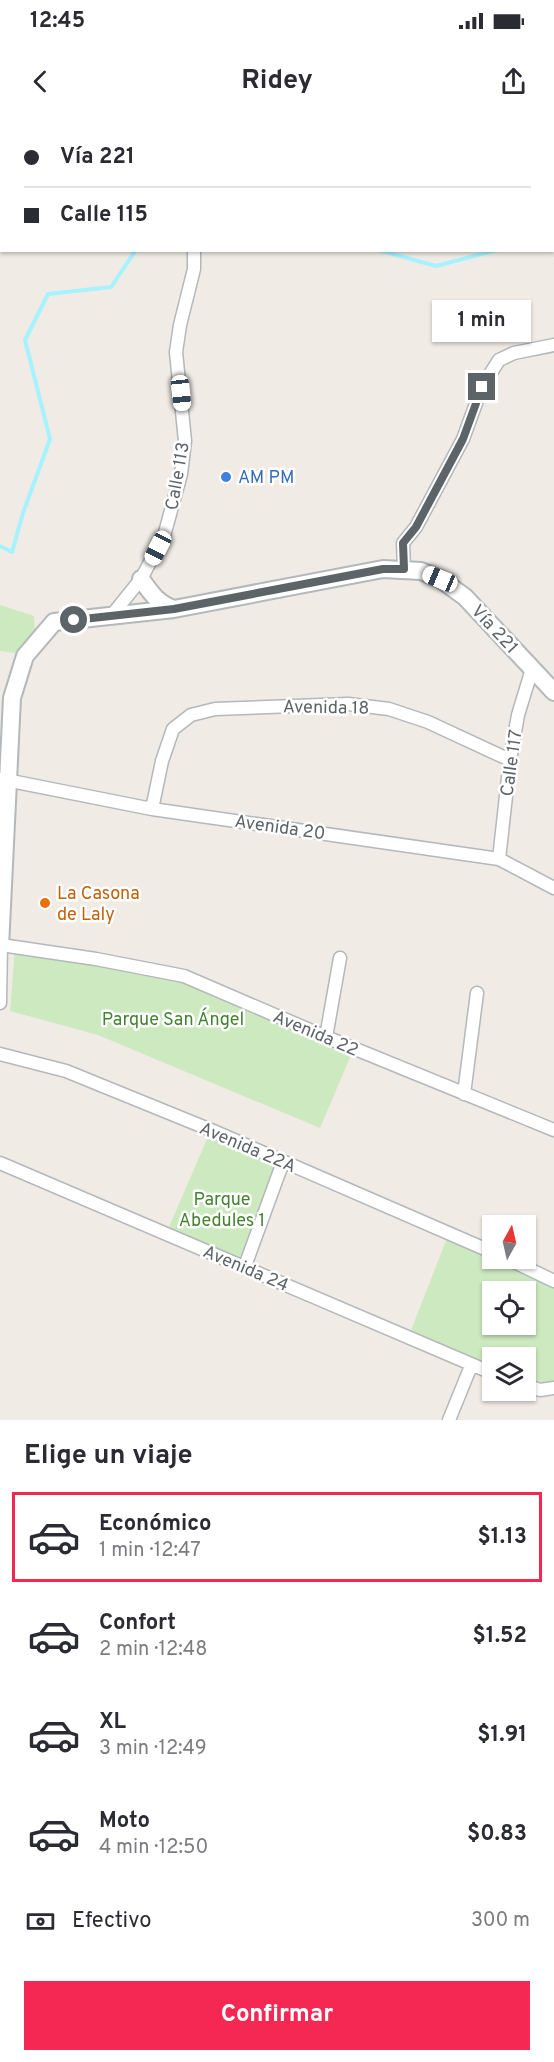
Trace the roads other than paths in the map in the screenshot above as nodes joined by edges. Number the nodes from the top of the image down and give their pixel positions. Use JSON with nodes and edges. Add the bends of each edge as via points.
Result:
{"nodes":[{"id":1,"x":194,"y":252,"type":"edge"},
{"id":2,"x":554,"y":345,"type":"edge"},
{"id":3,"x":404,"y":569,"type":"junction"},
{"id":4,"x":141,"y":579,"type":"junction"},
{"id":5,"x":174,"y":609,"type":"junction"},
{"id":6,"x":112,"y":615,"type":"junction"},
{"id":7,"x":532,"y":669,"type":"junction"},
{"id":8,"x":554,"y":692,"type":"edge"},
{"id":9,"x":510,"y":760,"type":"junction"},
{"id":10,"x":5,"y":779,"type":"edge"},
{"id":11,"x":152,"y":808,"type":"junction"},
{"id":12,"x":499,"y":859,"type":"junction"},
{"id":13,"x":554,"y":888,"type":"edge"},
{"id":14,"x":1,"y":946,"type":"edge"},
{"id":15,"x":340,"y":958,"type":"dead end"},
{"id":16,"x":477,"y":993,"type":"dead end"},
{"id":17,"x":0,"y":1003,"type":"edge"},
{"id":18,"x":326,"y":1038,"type":"junction"},
{"id":19,"x":0,"y":1054,"type":"edge"},
{"id":20,"x":464,"y":1094,"type":"junction"},
{"id":21,"x":554,"y":1130,"type":"edge"},
{"id":22,"x":283,"y":1162,"type":"junction"},
{"id":23,"x":0,"y":1163,"type":"edge"},
{"id":24,"x":482,"y":1248,"type":"edge"},
{"id":25,"x":245,"y":1266,"type":"junction"},
{"id":26,"x":529,"y":1269,"type":"edge"},
{"id":27,"x":554,"y":1281,"type":"edge"},
{"id":28,"x":471,"y":1366,"type":"junction"},
{"id":29,"x":482,"y":1370,"type":"edge"},
{"id":30,"x":554,"y":1388,"type":"edge"},
{"id":31,"x":536,"y":1389,"type":"edge"},
{"id":32,"x":449,"y":1420,"type":"edge"}],
"edges":[{"from":1,"to":4,"type":"street","name":"Calle 113","via":[[194,269],[176,352],[185,441],[181,474],[164,537]]},
{"from":2,"to":3,"type":"street","via":[[499,360],[482,387],[463,439],[416,527],[403,543]]},
{"from":3,"to":5,"type":"main road","name":"Vía 221","via":[[383,569]]},
{"from":3,"to":7,"type":"main road","name":"Vía 221","via":[[440,579],[465,597]]},
{"from":4,"to":5,"type":"main road","via":[[152,596]]},
{"from":4,"to":6,"type":"street","name":"Calle 113"},
{"from":5,"to":6,"type":"main road","name":"Vía 221"},
{"from":6,"to":10,"type":"main road","name":"Vía 221","via":[[54,622],[25,656],[12,698]]},
{"from":7,"to":8,"type":"main road","name":"Vía 221"},
{"from":7,"to":9,"type":"street","name":"Calle 117"},
{"from":9,"to":11,"type":"street","name":"Avenida 18","via":[[428,722],[389,709],[348,704],[215,709],[191,715],[172,729]]},
{"from":9,"to":12,"type":"street","name":"Calle 117"},
{"from":10,"to":11,"type":"street","name":"Avenida 20"},
{"from":10,"to":14,"type":"main road","name":"Vía 221"},
{"from":11,"to":12,"type":"street","name":"Avenida 20"},
{"from":12,"to":13,"type":"street","name":"Avenida 20"},
{"from":14,"to":17,"type":"street"},
{"from":14,"to":18,"type":"street","name":"Avenida 22","via":[[184,976]]},
{"from":15,"to":18,"type":"street"},
{"from":16,"to":20,"type":"street"},
{"from":18,"to":20,"type":"street","name":"Avenida 22"},
{"from":19,"to":22,"type":"street","name":"Avenida 22A","via":[[66,1071]]},
{"from":20,"to":21,"type":"street","name":"Avenida 22"},
{"from":22,"to":24,"type":"street","name":"Avenida 22A"},
{"from":22,"to":25,"type":"street"},
{"from":23,"to":25,"type":"street","name":"Avenida 24"},
{"from":25,"to":28,"type":"street","name":"Avenida 24"},
{"from":26,"to":27,"type":"street"},
{"from":28,"to":29,"type":"street","name":"Avenida 24"},
{"from":28,"to":32,"type":"street"},
{"from":30,"to":31,"type":"street"}]}
